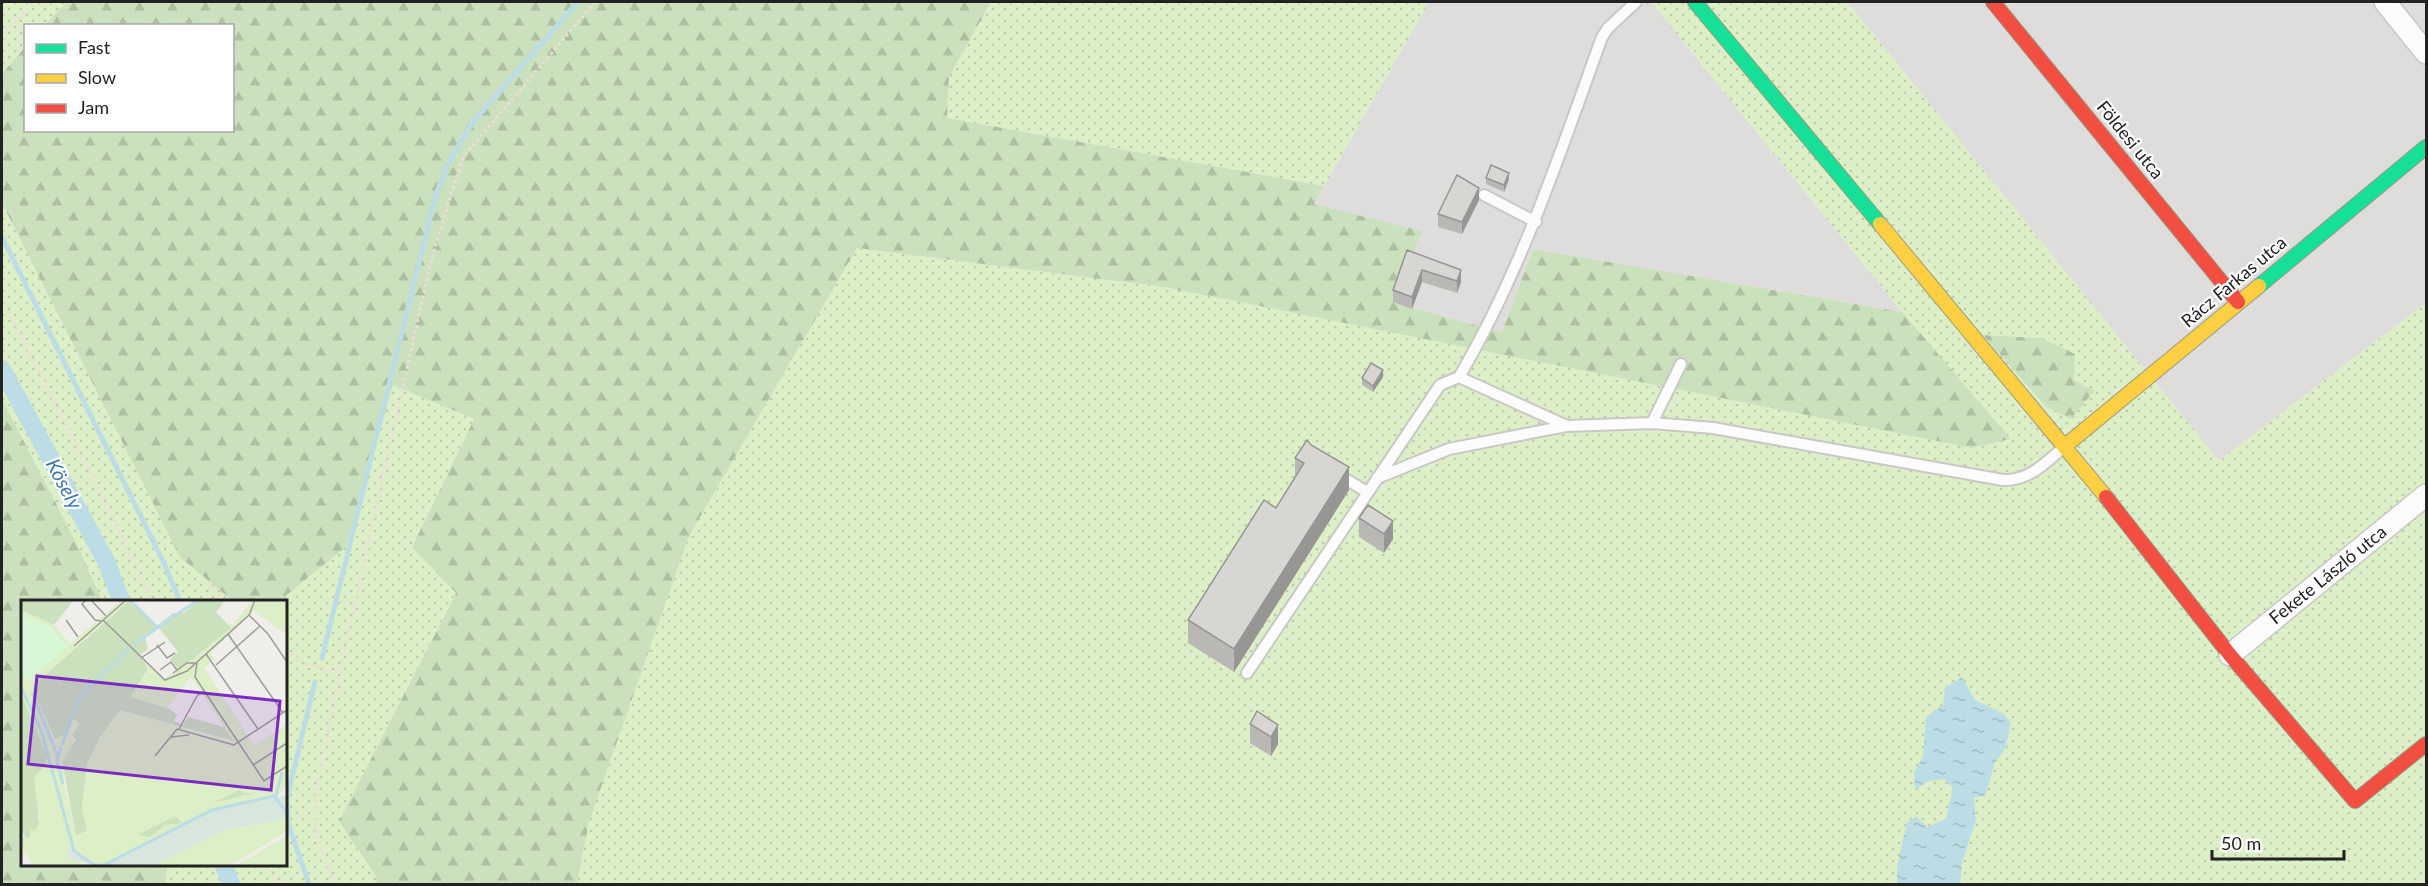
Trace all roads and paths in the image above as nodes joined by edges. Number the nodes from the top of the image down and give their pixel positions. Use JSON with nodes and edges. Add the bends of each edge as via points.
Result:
{"nodes":[{"id":1,"x":34,"y":2,"type":"edge"},
{"id":2,"x":595,"y":2,"type":"edge"},
{"id":3,"x":1636,"y":2,"type":"edge"},
{"id":4,"x":1695,"y":2,"type":"edge"},
{"id":5,"x":1993,"y":2,"type":"edge"},
{"id":6,"x":2385,"y":2,"type":"edge"},
{"id":7,"x":2,"y":38,"type":"edge"},
{"id":8,"x":2427,"y":52,"type":"edge"},
{"id":9,"x":2427,"y":147,"type":"edge"},
{"id":10,"x":1484,"y":195,"type":"dead end"},
{"id":11,"x":1536,"y":222,"type":"junction"},
{"id":12,"x":2,"y":300,"type":"edge"},
{"id":13,"x":2238,"y":302,"type":"junction"},
{"id":14,"x":1682,"y":364,"type":"dead end"},
{"id":15,"x":1459,"y":377,"type":"junction"},
{"id":16,"x":1652,"y":423,"type":"junction"},
{"id":17,"x":1567,"y":426,"type":"junction"},
{"id":18,"x":2065,"y":446,"type":"junction"},
{"id":19,"x":1332,"y":471,"type":"edge"},
{"id":20,"x":1375,"y":479,"type":"junction"},
{"id":21,"x":1367,"y":492,"type":"junction"},
{"id":22,"x":2427,"y":495,"type":"edge"},
{"id":23,"x":210,"y":585,"type":"dead end"},
{"id":24,"x":152,"y":600,"type":"edge"},
{"id":25,"x":224,"y":600,"type":"edge"},
{"id":26,"x":286,"y":652,"type":"edge"},
{"id":27,"x":2230,"y":655,"type":"junction"},
{"id":28,"x":340,"y":671,"type":"junction"},
{"id":29,"x":1247,"y":673,"type":"dead end"},
{"id":30,"x":2427,"y":744,"type":"edge"},
{"id":31,"x":268,"y":865,"type":"edge"},
{"id":32,"x":276,"y":885,"type":"edge"},
{"id":33,"x":334,"y":885,"type":"edge"}],
"edges":[{"from":1,"to":7,"type":"path"},
{"from":2,"to":28,"type":"path","via":[[464,156],[431,261]]},
{"from":3,"to":11,"type":"lane","via":[[1602,37]]},
{"from":4,"to":18,"type":"street"},
{"from":5,"to":13,"type":"street","name":"Földesi utca"},
{"from":6,"to":8,"type":"street"},
{"from":9,"to":13,"type":"street","name":"Rácz Farkas utca"},
{"from":10,"to":11,"type":"lane"},
{"from":11,"to":15,"type":"lane"},
{"from":12,"to":24,"type":"path"},
{"from":13,"to":18,"type":"street","name":"Rácz Farkas utca"},
{"from":14,"to":16,"type":"lane"},
{"from":15,"to":17,"type":"lane"},
{"from":15,"to":20,"type":"lane","via":[[1440,385]]},
{"from":16,"to":17,"type":"lane"},
{"from":16,"to":18,"type":"lane","via":[[1713,428],[2004,480],[2017,480],[2033,472]]},
{"from":17,"to":20,"type":"lane","via":[[1449,449]]},
{"from":18,"to":27,"type":"street"},
{"from":19,"to":21,"type":"lane"},
{"from":20,"to":21,"type":"lane"},
{"from":21,"to":29,"type":"lane"},
{"from":22,"to":27,"type":"street","name":"Fekete László utca"},
{"from":23,"to":25,"type":"path"},
{"from":26,"to":28,"type":"path","via":[[308,665]]},
{"from":27,"to":30,"type":"street","via":[[2355,801]]},
{"from":28,"to":33,"type":"path","via":[[316,788],[314,817]]},
{"from":31,"to":32,"type":"path"}]}
